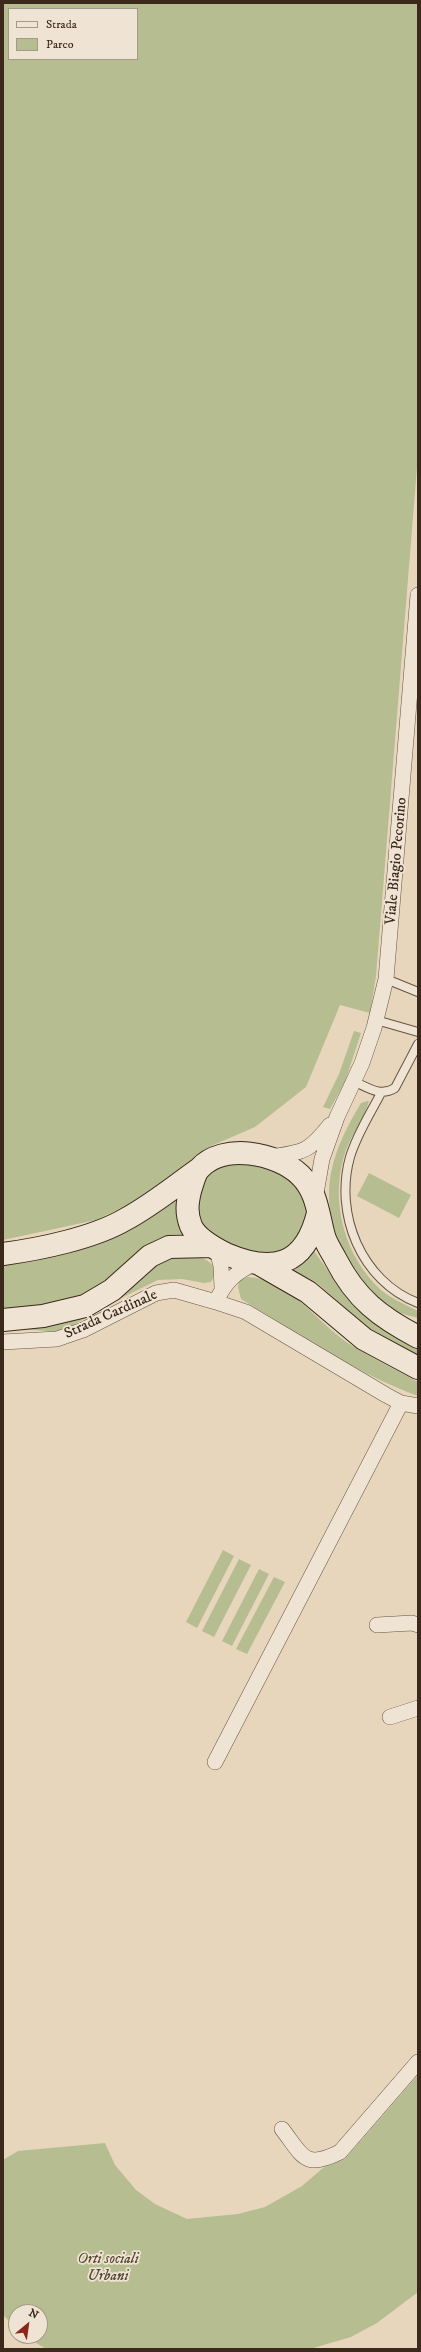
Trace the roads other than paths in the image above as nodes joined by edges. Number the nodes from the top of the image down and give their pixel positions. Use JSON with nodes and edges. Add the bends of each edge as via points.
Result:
{"nodes":[{"id":1,"x":418,"y":596,"type":"edge"},
{"id":2,"x":386,"y":979,"type":"junction"},
{"id":3,"x":418,"y":992,"type":"edge"},
{"id":4,"x":376,"y":1020,"type":"junction"},
{"id":5,"x":418,"y":1032,"type":"edge"},
{"id":6,"x":418,"y":1044,"type":"edge"},
{"id":7,"x":355,"y":1082,"type":"junction"},
{"id":8,"x":380,"y":1093,"type":"junction"},
{"id":9,"x":336,"y":1117,"type":"junction"},
{"id":10,"x":266,"y":1157,"type":"junction"},
{"id":11,"x":199,"y":1169,"type":"junction"},
{"id":12,"x":316,"y":1206,"type":"junction"},
{"id":13,"x":214,"y":1248,"type":"junction"},
{"id":14,"x":3,"y":1254,"type":"edge"},
{"id":15,"x":258,"y":1264,"type":"junction"},
{"id":16,"x":222,"y":1288,"type":"junction"},
{"id":17,"x":216,"y":1302,"type":"junction"},
{"id":18,"x":418,"y":1303,"type":"edge"},
{"id":19,"x":3,"y":1320,"type":"edge"},
{"id":20,"x":418,"y":1337,"type":"edge"},
{"id":21,"x":3,"y":1342,"type":"edge"},
{"id":22,"x":418,"y":1368,"type":"edge"},
{"id":23,"x":401,"y":1403,"type":"junction"},
{"id":24,"x":418,"y":1406,"type":"edge"},
{"id":25,"x":377,"y":1625,"type":"dead end"},
{"id":26,"x":418,"y":1625,"type":"edge"},
{"id":27,"x":418,"y":1708,"type":"edge"},
{"id":28,"x":390,"y":1717,"type":"dead end"},
{"id":29,"x":215,"y":1762,"type":"dead end"},
{"id":30,"x":418,"y":2062,"type":"edge"},
{"id":31,"x":282,"y":2129,"type":"dead end"}],
"edges":[{"from":1,"to":2,"type":"street","name":"Viale Biagio Pecorino"},
{"from":2,"to":3,"type":"lane"},
{"from":2,"to":4,"type":"street","name":"Viale Biagio Pecorino"},
{"from":4,"to":5,"type":"lane"},
{"from":4,"to":7,"type":"street","name":"Viale Biagio Pecorino"},
{"from":6,"to":8,"type":"lane","via":[[395,1088]]},
{"from":7,"to":8,"type":"lane"},
{"from":7,"to":9,"type":"street","name":"Viale Biagio Pecorino"},
{"from":8,"to":18,"type":"lane","via":[[350,1156],[346,1190],[348,1219],[369,1266],[395,1292]]},
{"from":9,"to":10,"type":"street","via":[[317,1141],[305,1151]]},
{"from":9,"to":12,"type":"street","via":[[322,1159]]},
{"from":10,"to":11,"type":"main road","via":[[230,1153],[213,1159]]},
{"from":10,"to":12,"type":"main road","via":[[300,1175],[310,1188]]},
{"from":11,"to":13,"type":"main road","via":[[190,1189],[186,1207],[192,1228]]},
{"from":11,"to":14,"type":"main road","via":[[125,1220],[102,1230],[33,1250]]},
{"from":12,"to":15,"type":"main road","via":[[314,1229],[304,1246],[275,1265]]},
{"from":12,"to":20,"type":"main road","via":[[325,1238],[349,1283],[380,1315]]},
{"from":13,"to":15,"type":"main road"},
{"from":13,"to":16,"type":"street","via":[[221,1266]]},
{"from":13,"to":19,"type":"main road","via":[[169,1247],[150,1256],[112,1290],[85,1306],[43,1316]]},
{"from":15,"to":16,"type":"street","via":[[242,1269]]},
{"from":15,"to":22,"type":"main road","via":[[308,1292],[364,1339]]},
{"from":16,"to":17,"type":"street"},
{"from":17,"to":21,"type":"street","name":"Strada Cardinale","via":[[174,1290],[156,1293],[83,1330],[57,1339]]},
{"from":17,"to":23,"type":"street","name":"Strada Cardinale","via":[[246,1312]]},
{"from":23,"to":24,"type":"street"},
{"from":23,"to":29,"type":"street"},
{"from":25,"to":26,"type":"street"},
{"from":27,"to":28,"type":"street"},
{"from":30,"to":31,"type":"street","via":[[340,2152],[317,2161],[305,2158]]}]}
